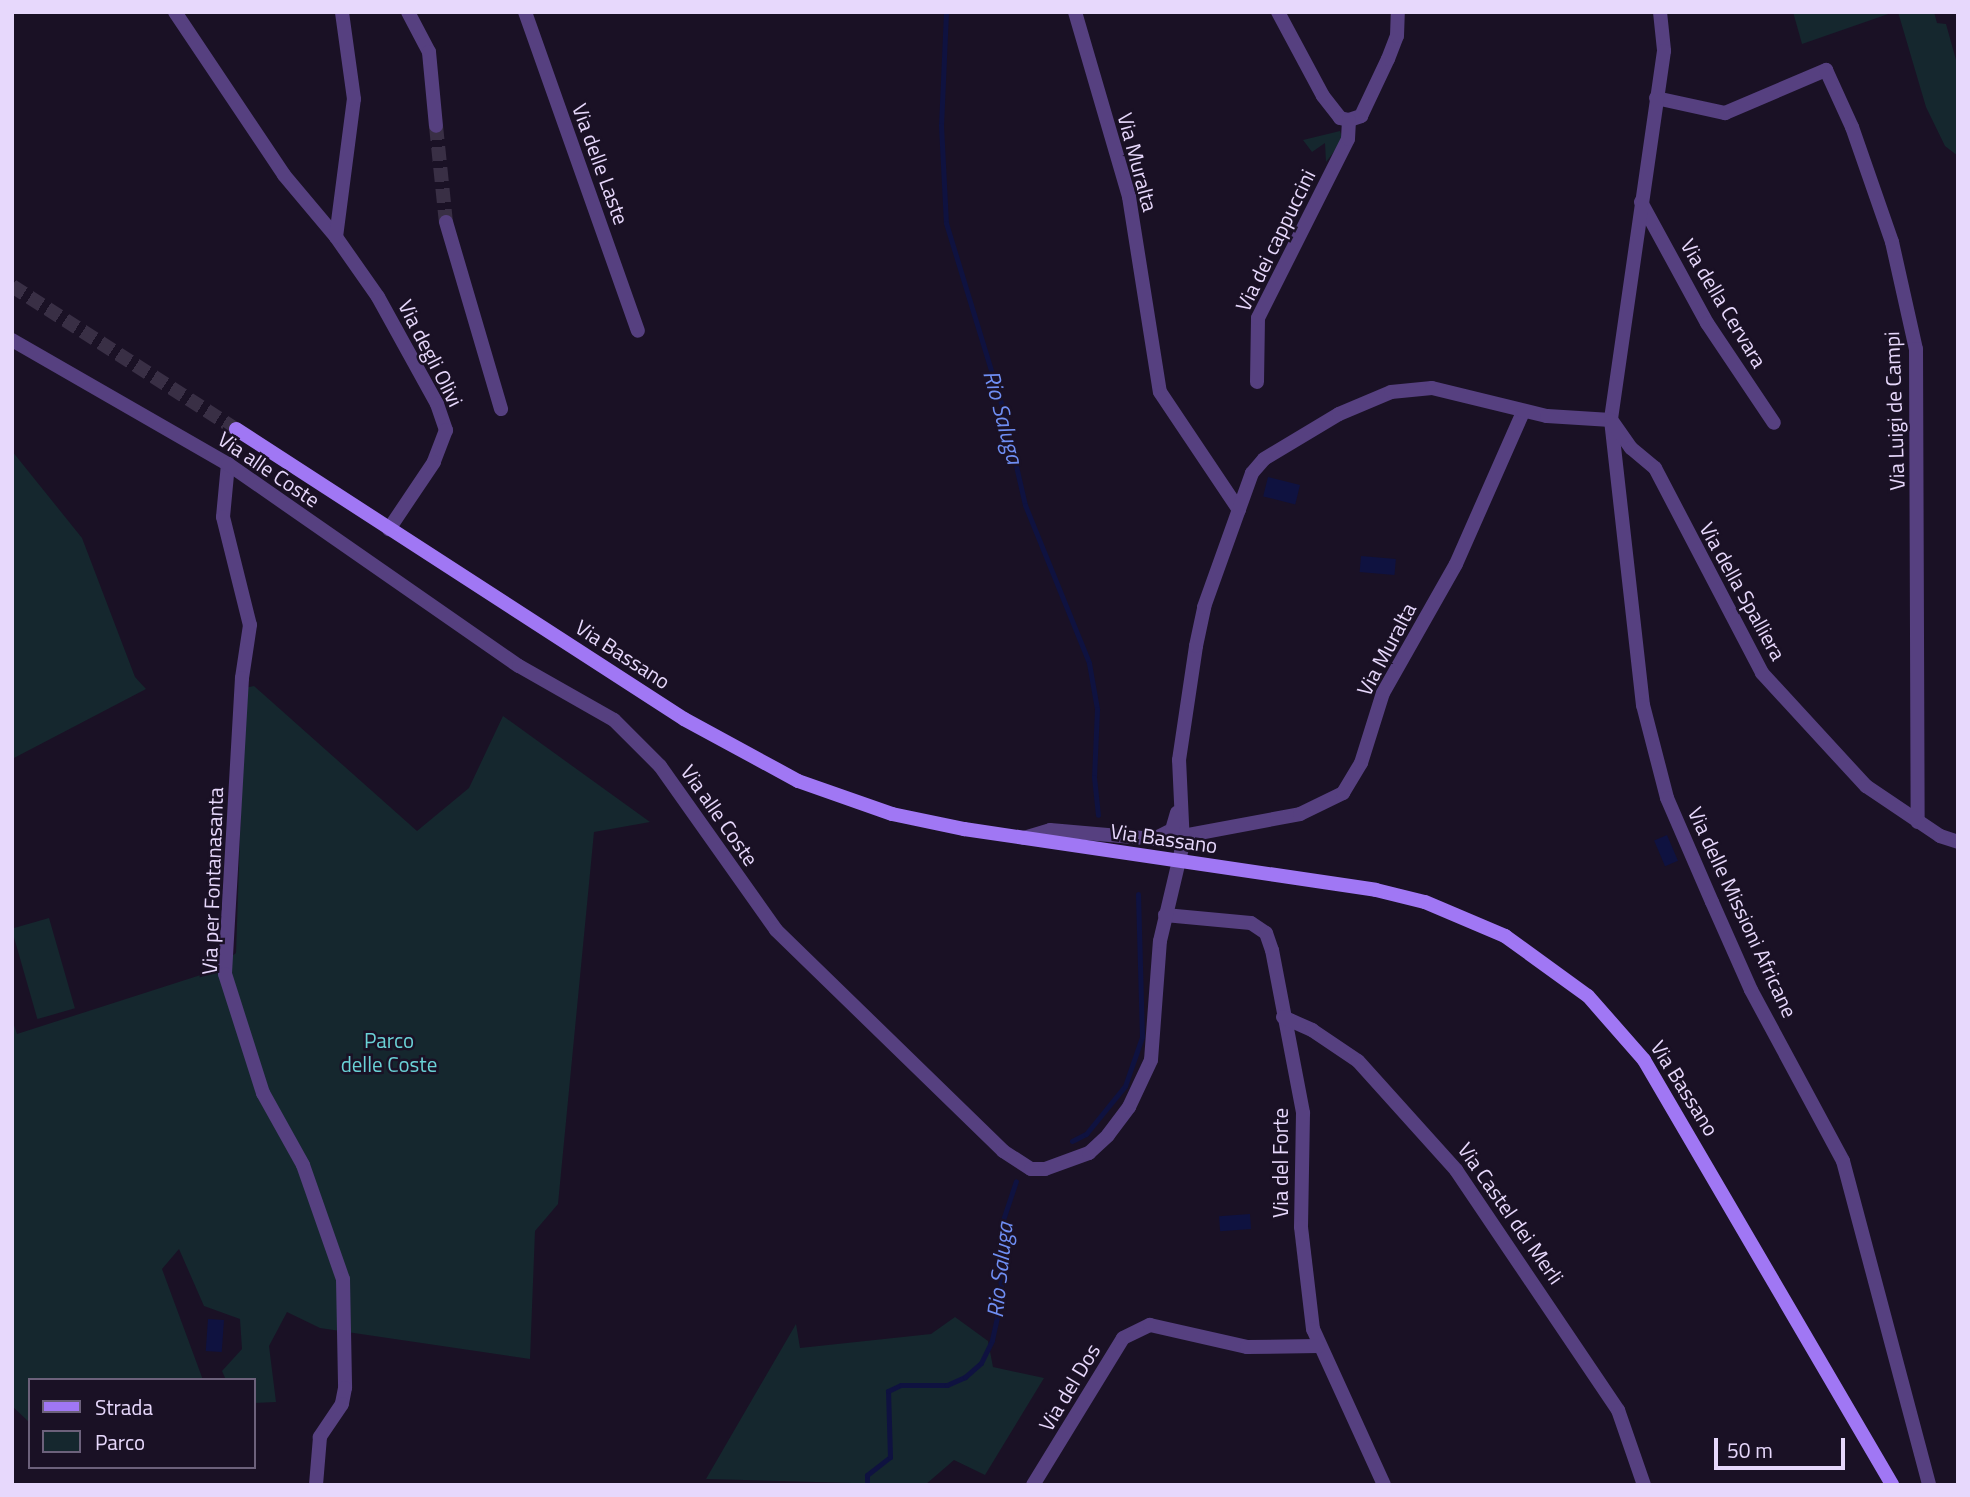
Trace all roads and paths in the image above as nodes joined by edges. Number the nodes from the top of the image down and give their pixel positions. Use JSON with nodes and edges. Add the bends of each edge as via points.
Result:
{"nodes":[{"id":1,"x":175,"y":12,"type":"edge"},
{"id":2,"x":342,"y":12,"type":"edge"},
{"id":3,"x":408,"y":12,"type":"edge"},
{"id":4,"x":524,"y":12,"type":"edge"},
{"id":5,"x":1075,"y":12,"type":"edge"},
{"id":6,"x":1278,"y":12,"type":"edge"},
{"id":7,"x":1398,"y":12,"type":"edge"},
{"id":8,"x":1660,"y":12,"type":"edge"},
{"id":9,"x":1656,"y":98,"type":"junction"},
{"id":10,"x":1349,"y":120,"type":"junction"},
{"id":11,"x":436,"y":125,"type":"tunnel mouth"},
{"id":12,"x":1641,"y":202,"type":"junction"},
{"id":13,"x":446,"y":222,"type":"tunnel mouth"},
{"id":14,"x":336,"y":237,"type":"junction"},
{"id":15,"x":638,"y":331,"type":"dead end"},
{"id":16,"x":12,"y":340,"type":"edge"},
{"id":17,"x":1257,"y":382,"type":"dead end"},
{"id":18,"x":501,"y":409,"type":"dead end"},
{"id":19,"x":1523,"y":412,"type":"junction"},
{"id":20,"x":1611,"y":419,"type":"junction"},
{"id":21,"x":1774,"y":423,"type":"dead end"},
{"id":22,"x":236,"y":429,"type":"tunnel mouth"},
{"id":23,"x":228,"y":464,"type":"junction"},
{"id":24,"x":1239,"y":510,"type":"junction"},
{"id":25,"x":389,"y":529,"type":"junction"},
{"id":26,"x":1179,"y":794,"type":"junction"},
{"id":27,"x":1918,"y":822,"type":"junction"},
{"id":28,"x":1183,"y":836,"type":"junction"},
{"id":29,"x":1024,"y":838,"type":"junction"},
{"id":30,"x":1958,"y":842,"type":"edge"},
{"id":31,"x":1180,"y":862,"type":"junction"},
{"id":32,"x":1165,"y":915,"type":"junction"},
{"id":33,"x":1283,"y":1017,"type":"junction"},
{"id":34,"x":1318,"y":1346,"type":"junction"},
{"id":35,"x":316,"y":1485,"type":"edge"},
{"id":36,"x":1033,"y":1485,"type":"edge"},
{"id":37,"x":1384,"y":1485,"type":"edge"},
{"id":38,"x":1644,"y":1485,"type":"edge"},
{"id":39,"x":1892,"y":1485,"type":"edge"},
{"id":40,"x":1929,"y":1485,"type":"edge"}],
"edges":[{"from":1,"to":14,"type":"street","name":"Via degli Olivi","via":[[284,175]]},
{"from":2,"to":14,"type":"street","via":[[354,99]]},
{"from":3,"to":11,"type":"street","via":[[429,52]]},
{"from":4,"to":15,"type":"street","name":"Via delle Laste"},
{"from":5,"to":24,"type":"street","name":"Via Muralta","via":[[1129,197],[1160,393]]},
{"from":6,"to":10,"type":"street","via":[[1324,96],[1340,118]]},
{"from":7,"to":10,"type":"street","name":"Via dei cappuccini","via":[[1397,36],[1388,59],[1361,116]]},
{"from":8,"to":9,"type":"street","via":[[1664,51]]},
{"from":9,"to":12,"type":"street"},
{"from":9,"to":27,"type":"street","name":"Via Luigi de Campi","via":[[1725,113],[1826,70],[1852,127],[1892,242],[1916,349]]},
{"from":10,"to":17,"type":"street","name":"Via dei cappuccini","via":[[1348,139],[1258,318]]},
{"from":12,"to":20,"type":"street"},
{"from":12,"to":21,"type":"street","name":"Via della Cervara","via":[[1707,323]]},
{"from":13,"to":18,"type":"street"},
{"from":14,"to":25,"type":"street","name":"Via degli Olivi","via":[[378,297],[437,404],[446,430],[434,462]]},
{"from":16,"to":23,"type":"street","name":"Via alle Coste"},
{"from":19,"to":20,"type":"street"},
{"from":19,"to":24,"type":"street","via":[[1432,388],[1372,398],[1264,459],[1252,473]]},
{"from":19,"to":28,"type":"street","name":"Via Muralta","via":[[1456,564],[1383,693],[1361,763],[1343,793],[1300,814]]},
{"from":20,"to":27,"type":"street","name":"Via della Spalliera","via":[[1631,448],[1655,468],[1762,673],[1866,786]]},
{"from":20,"to":40,"type":"street","name":"Via delle Missioni Africane","via":[[1643,705],[1658,772],[1751,990],[1843,1161]]},
{"from":22,"to":25,"type":"main road","name":"Via Bassano"},
{"from":23,"to":32,"type":"street","name":"Via alle Coste","via":[[519,666],[614,720],[660,766],[776,930],[954,1107],[1024,1165],[1054,1169],[1089,1153],[1129,1107],[1143,1083],[1155,1041],[1158,954]]},
{"from":23,"to":35,"type":"street","name":"Via per Fontanasanta","via":[[223,517],[250,625],[242,678],[225,974],[264,1093],[303,1165],[344,1279],[345,1388],[342,1404],[320,1437]]},
{"from":24,"to":26,"type":"street","via":[[1204,607]]},
{"from":25,"to":29,"type":"main road","name":"Via Bassano","via":[[744,754],[866,806]]},
{"from":26,"to":28,"type":"street"},
{"from":26,"to":29,"type":"street","via":[[1177,824],[1154,839],[1051,830]]},
{"from":27,"to":30,"type":"street","name":"Via della Spalliera"},
{"from":28,"to":31,"type":"street"},
{"from":29,"to":31,"type":"main road","name":"Via Bassano"},
{"from":31,"to":32,"type":"street","name":"Via alle Coste"},
{"from":31,"to":39,"type":"main road","name":"Via Bassano","via":[[1376,890],[1425,902],[1505,936],[1588,996],[1623,1032],[1663,1087]]},
{"from":32,"to":33,"type":"street","name":"Via del Forte","via":[[1233,918],[1266,933]]},
{"from":33,"to":34,"type":"street","name":"Via del Forte","via":[[1303,1112],[1301,1227]]},
{"from":33,"to":38,"type":"street","name":"Via Castel dei Merli","via":[[1358,1061],[1456,1170],[1618,1410]]},
{"from":34,"to":36,"type":"street","name":"Via del Dos","via":[[1247,1347],[1150,1325],[1123,1338]]},
{"from":34,"to":37,"type":"street","name":"Via del Forte"}]}
